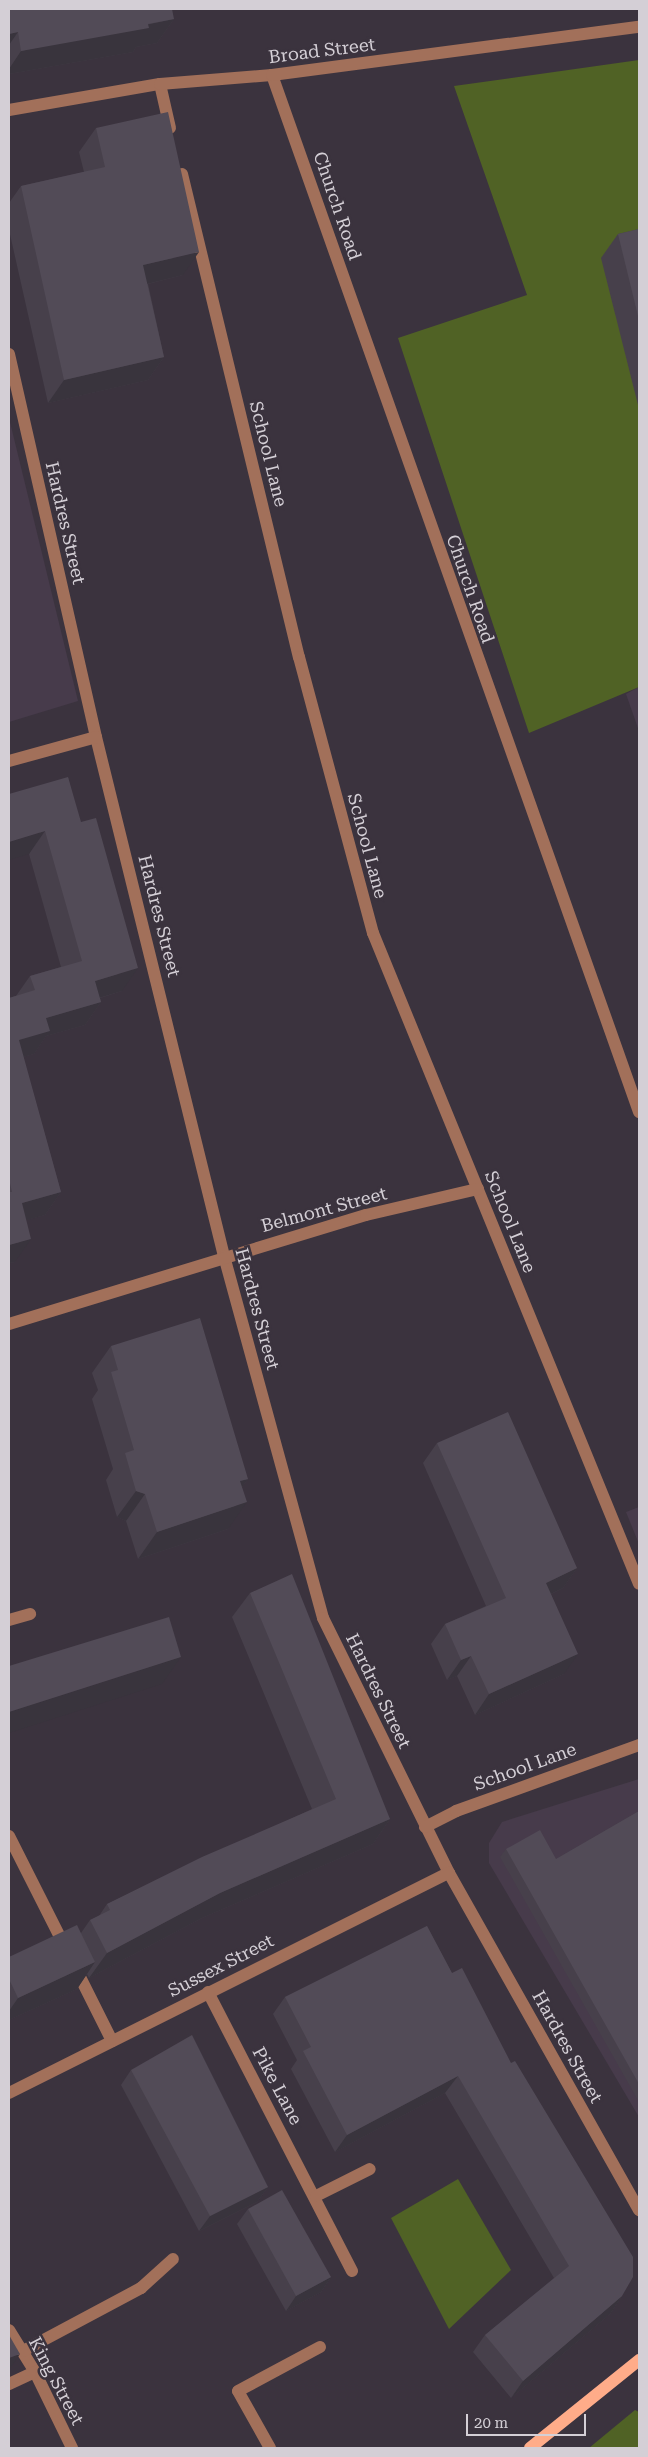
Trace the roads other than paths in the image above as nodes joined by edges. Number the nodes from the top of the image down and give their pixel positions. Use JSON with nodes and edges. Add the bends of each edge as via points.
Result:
{"nodes":[{"id":1,"x":639,"y":27,"type":"edge"},
{"id":2,"x":272,"y":75,"type":"junction"},
{"id":3,"x":160,"y":84,"type":"junction"},
{"id":4,"x":9,"y":110,"type":"edge"},
{"id":5,"x":174,"y":142,"type":"edge"},
{"id":6,"x":179,"y":162,"type":"edge"},
{"id":7,"x":9,"y":354,"type":"edge"},
{"id":8,"x":14,"y":397,"type":"edge"},
{"id":9,"x":96,"y":737,"type":"junction"},
{"id":10,"x":9,"y":761,"type":"edge"},
{"id":11,"x":639,"y":1112,"type":"edge"},
{"id":12,"x":478,"y":1189,"type":"junction"},
{"id":13,"x":224,"y":1256,"type":"junction"},
{"id":14,"x":9,"y":1324,"type":"edge"},
{"id":15,"x":639,"y":1584,"type":"edge"},
{"id":16,"x":30,"y":1614,"type":"dead end"},
{"id":17,"x":9,"y":1620,"type":"edge"},
{"id":18,"x":639,"y":1745,"type":"edge"},
{"id":19,"x":425,"y":1827,"type":"junction"},
{"id":20,"x":9,"y":1836,"type":"edge"},
{"id":21,"x":449,"y":1872,"type":"junction"},
{"id":22,"x":208,"y":1992,"type":"junction"},
{"id":23,"x":112,"y":2041,"type":"junction"},
{"id":24,"x":9,"y":2093,"type":"edge"},
{"id":25,"x":370,"y":2168,"type":"dead end"},
{"id":26,"x":316,"y":2196,"type":"junction"},
{"id":27,"x":639,"y":2210,"type":"edge"},
{"id":28,"x":173,"y":2259,"type":"dead end"},
{"id":29,"x":352,"y":2271,"type":"dead end"},
{"id":30,"x":9,"y":2330,"type":"edge"},
{"id":31,"x":320,"y":2348,"type":"dead end"},
{"id":32,"x":23,"y":2351,"type":"junction"},
{"id":33,"x":639,"y":2360,"type":"edge"},
{"id":34,"x":35,"y":2372,"type":"junction"},
{"id":35,"x":9,"y":2384,"type":"edge"},
{"id":36,"x":72,"y":2448,"type":"edge"},
{"id":37,"x":270,"y":2448,"type":"edge"},
{"id":38,"x":530,"y":2448,"type":"edge"}],
"edges":[{"from":1,"to":2,"type":"street","name":"Broad Street"},
{"from":2,"to":3,"type":"street","name":"Broad Street"},
{"from":2,"to":11,"type":"street","name":"Church Road"},
{"from":3,"to":4,"type":"street","name":"Broad Street"},
{"from":3,"to":5,"type":"street"},
{"from":6,"to":12,"type":"street","name":"School Lane","via":[[299,657],[372,932]]},
{"from":7,"to":8,"type":"street","name":"Hardres Street"},
{"from":8,"to":9,"type":"street","name":"Hardres Street"},
{"from":9,"to":10,"type":"street"},
{"from":9,"to":13,"type":"street","name":"Hardres Street"},
{"from":12,"to":13,"type":"street","name":"Belmont Street","via":[[366,1215]]},
{"from":12,"to":15,"type":"street","name":"School Lane"},
{"from":13,"to":14,"type":"street","name":"Belmont Street"},
{"from":13,"to":19,"type":"street","name":"Hardres Street","via":[[323,1618]]},
{"from":16,"to":17,"type":"street"},
{"from":18,"to":19,"type":"street","name":"School Lane","via":[[456,1811]]},
{"from":19,"to":21,"type":"street","name":"Hardres Street"},
{"from":20,"to":23,"type":"street"},
{"from":21,"to":22,"type":"street","name":"Sussex Street"},
{"from":21,"to":27,"type":"street","name":"Hardres Street"},
{"from":22,"to":23,"type":"street","name":"Sussex Street"},
{"from":22,"to":26,"type":"street","name":"Pike Lane"},
{"from":23,"to":24,"type":"street","name":"Sussex Street"},
{"from":25,"to":26,"type":"street"},
{"from":26,"to":29,"type":"street","name":"Pike Lane"},
{"from":28,"to":32,"type":"street","via":[[141,2288]]},
{"from":30,"to":32,"type":"street","name":"King Street"},
{"from":31,"to":37,"type":"street","via":[[238,2391]]},
{"from":32,"to":34,"type":"street","name":"King Street"},
{"from":33,"to":38,"type":"main road"},
{"from":34,"to":35,"type":"street"},
{"from":34,"to":36,"type":"street","name":"King Street"}]}
